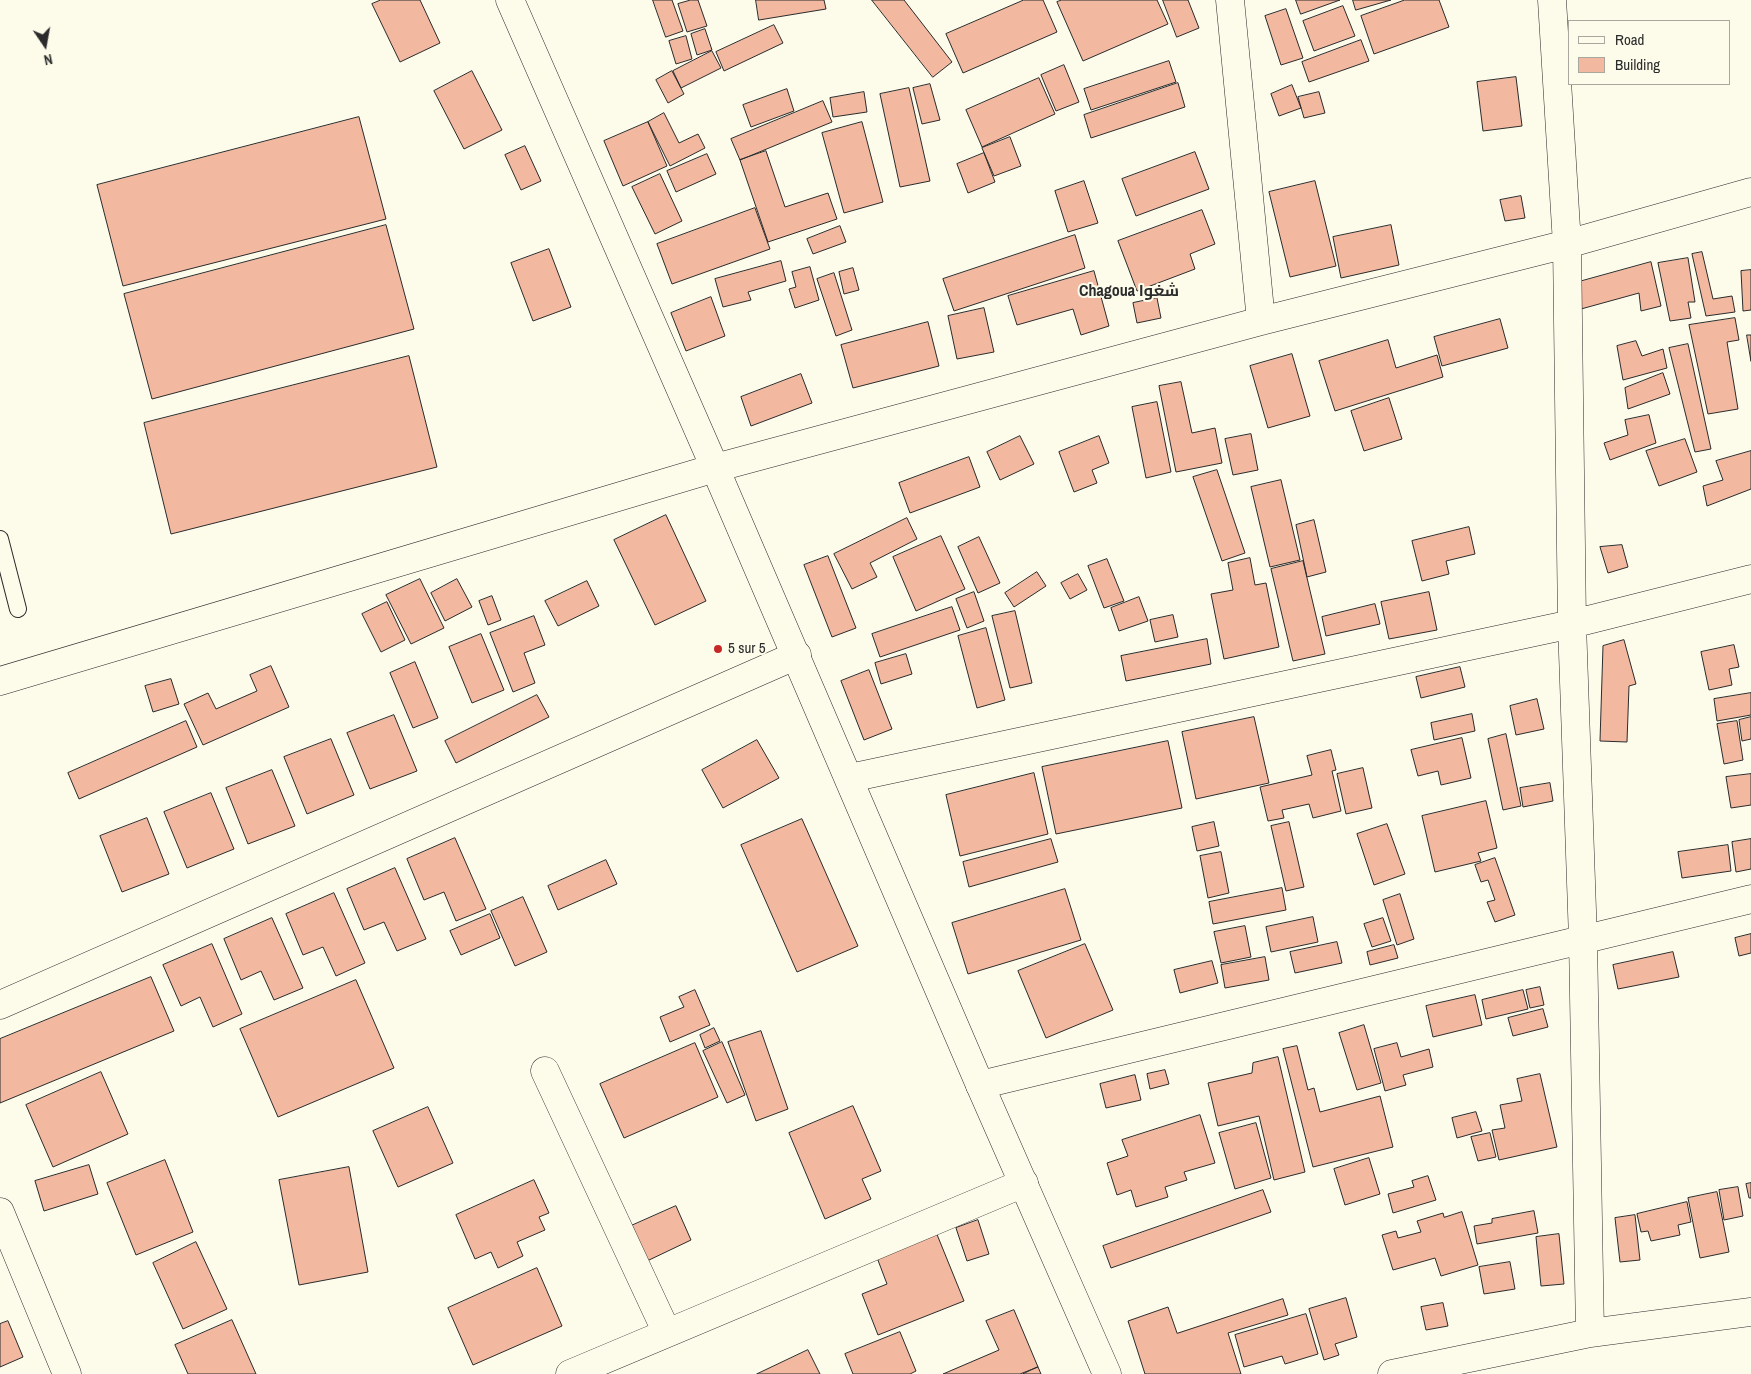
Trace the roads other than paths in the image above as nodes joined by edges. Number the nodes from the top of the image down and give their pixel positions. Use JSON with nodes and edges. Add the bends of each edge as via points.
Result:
{"nodes":[{"id":1,"x":510,"y":0,"type":"edge"},
{"id":2,"x":1230,"y":0,"type":"edge"},
{"id":3,"x":1552,"y":0,"type":"edge"},
{"id":4,"x":1751,"y":192,"type":"edge"},
{"id":5,"x":1567,"y":244,"type":"junction"},
{"id":6,"x":1261,"y":321,"type":"junction"},
{"id":7,"x":716,"y":468,"type":"junction"},
{"id":8,"x":0,"y":539,"type":"edge"},
{"id":9,"x":1751,"y":579,"type":"edge"},
{"id":10,"x":18,"y":609,"type":"dead end"},
{"id":11,"x":1572,"y":624,"type":"junction"},
{"id":12,"x":797,"y":655,"type":"junction"},
{"id":13,"x":0,"y":681,"type":"edge"},
{"id":14,"x":850,"y":778,"type":"junction"},
{"id":15,"x":1751,"y":900,"type":"edge"},
{"id":16,"x":1583,"y":939,"type":"junction"},
{"id":17,"x":0,"y":1005,"type":"edge"},
{"id":18,"x":546,"y":1071,"type":"dead end"},
{"id":19,"x":980,"y":1085,"type":"junction"},
{"id":20,"x":1024,"y":1183,"type":"junction"},
{"id":21,"x":0,"y":1212,"type":"edge"},
{"id":22,"x":1751,"y":1312,"type":"edge"},
{"id":23,"x":667,"y":1333,"type":"junction"},
{"id":24,"x":1590,"y":1333,"type":"junction"},
{"id":25,"x":67,"y":1374,"type":"edge"},
{"id":26,"x":570,"y":1374,"type":"edge"},
{"id":27,"x":1107,"y":1374,"type":"edge"},
{"id":28,"x":1392,"y":1374,"type":"edge"}],
"edges":[{"from":1,"to":7,"type":"street"},
{"from":2,"to":6,"type":"street"},
{"from":3,"to":5,"type":"street"},
{"from":4,"to":5,"type":"street"},
{"from":5,"to":6,"type":"street"},
{"from":5,"to":11,"type":"street"},
{"from":6,"to":7,"type":"street"},
{"from":7,"to":12,"type":"street"},
{"from":7,"to":13,"type":"street"},
{"from":8,"to":10,"type":"lane"},
{"from":9,"to":11,"type":"street"},
{"from":11,"to":14,"type":"street"},
{"from":11,"to":16,"type":"street"},
{"from":12,"to":14,"type":"street"},
{"from":12,"to":17,"type":"street"},
{"from":14,"to":19,"type":"street"},
{"from":15,"to":16,"type":"street"},
{"from":16,"to":19,"type":"street"},
{"from":16,"to":24,"type":"street"},
{"from":18,"to":23,"type":"street"},
{"from":19,"to":20,"type":"street"},
{"from":20,"to":23,"type":"street"},
{"from":20,"to":27,"type":"street"},
{"from":21,"to":25,"type":"street"},
{"from":22,"to":24,"type":"street"},
{"from":23,"to":26,"type":"street"},
{"from":24,"to":28,"type":"street"}]}
